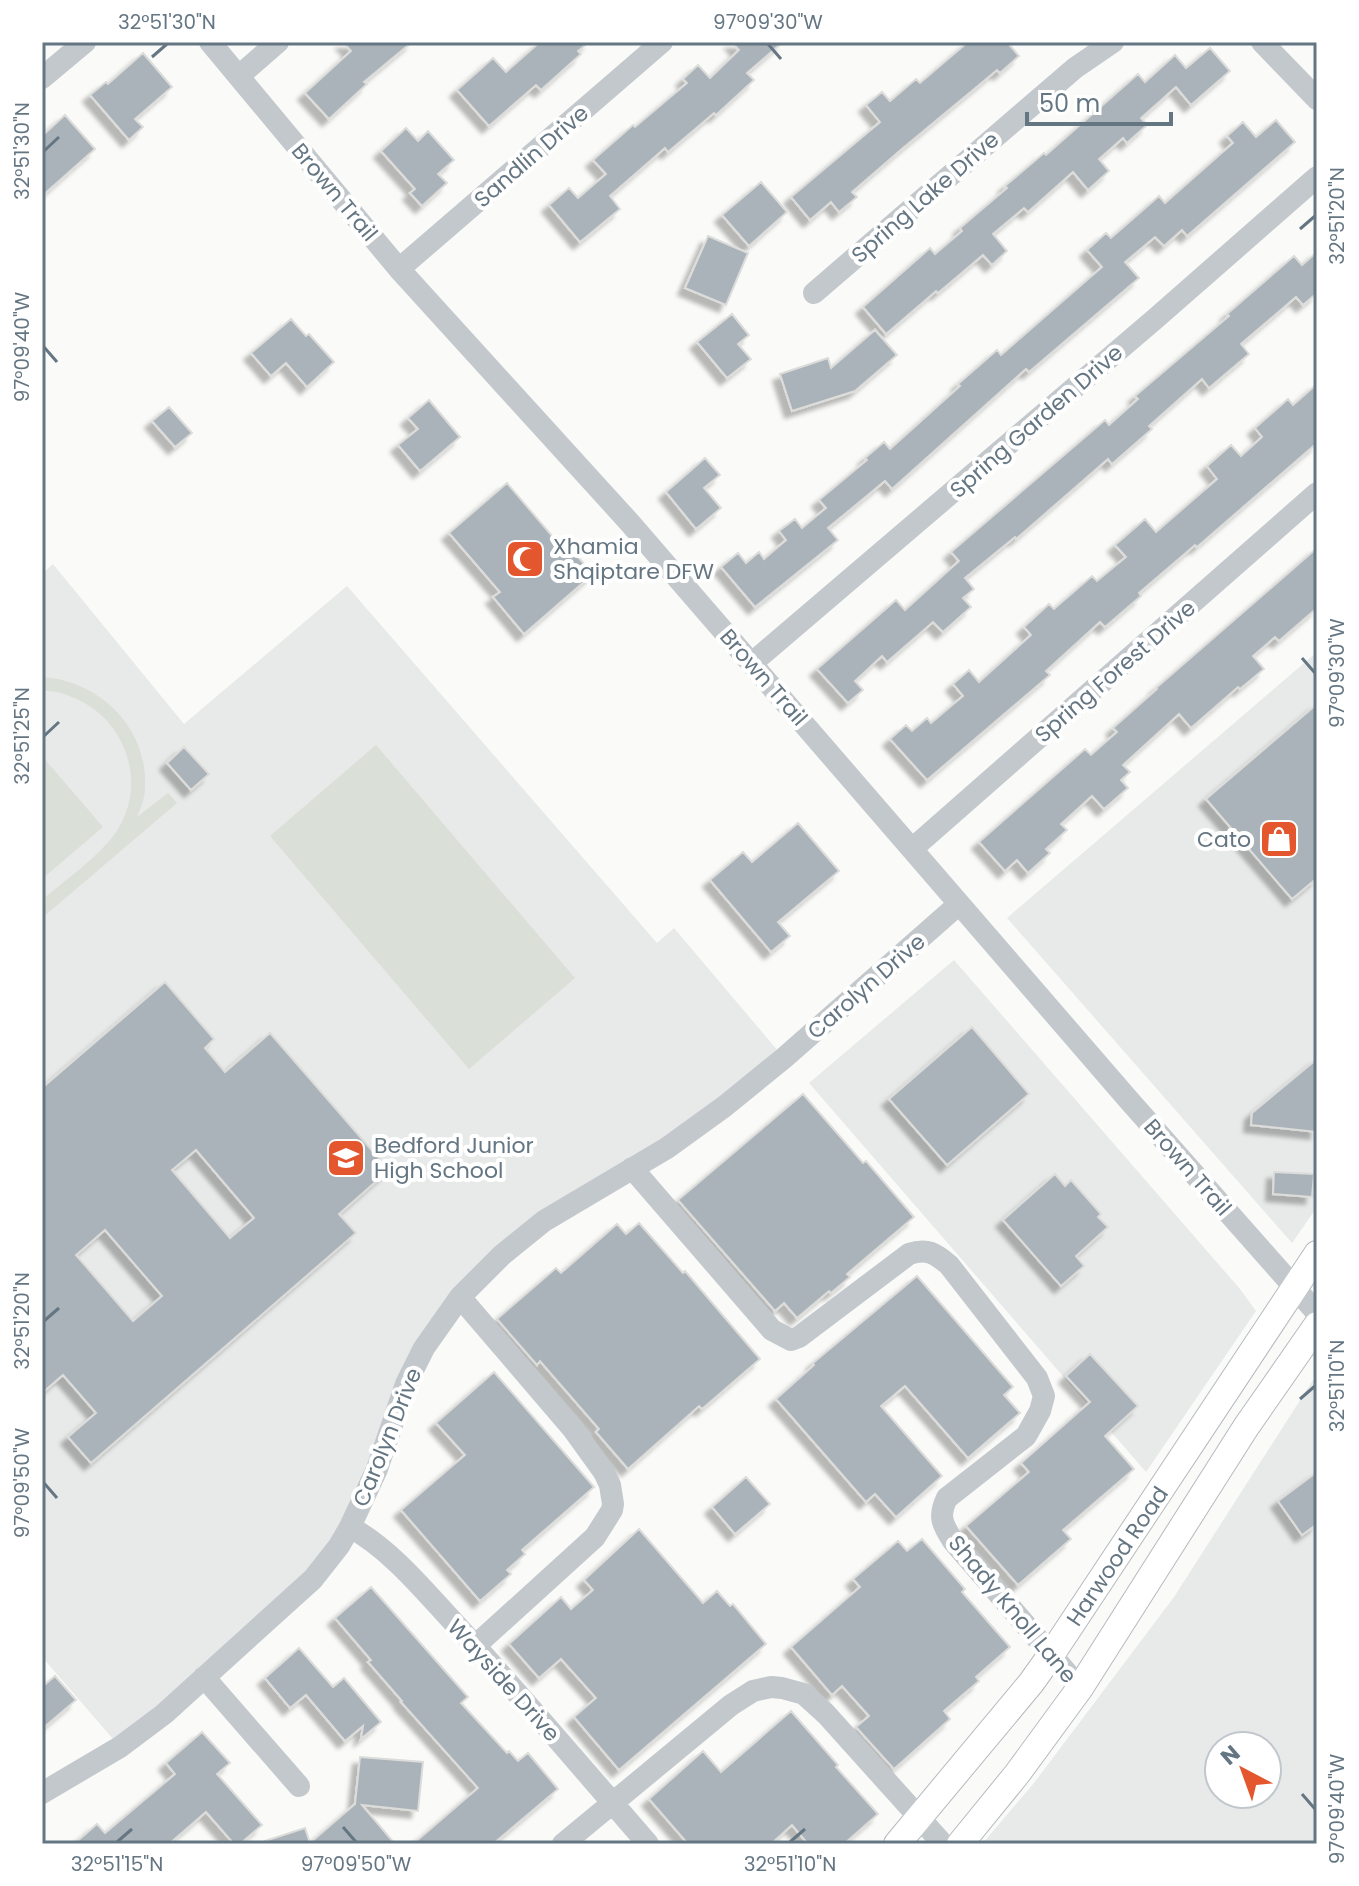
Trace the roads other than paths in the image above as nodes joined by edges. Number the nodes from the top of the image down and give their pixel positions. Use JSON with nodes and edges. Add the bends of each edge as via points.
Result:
{"nodes":[{"id":1,"x":85,"y":42,"type":"edge"},
{"id":2,"x":210,"y":42,"type":"edge"},
{"id":3,"x":278,"y":42,"type":"edge"},
{"id":4,"x":662,"y":42,"type":"edge"},
{"id":5,"x":1113,"y":42,"type":"edge"},
{"id":6,"x":1262,"y":42,"type":"edge"},
{"id":7,"x":239,"y":76,"type":"junction"},
{"id":8,"x":42,"y":78,"type":"edge"},
{"id":9,"x":1317,"y":99,"type":"edge"},
{"id":10,"x":1317,"y":177,"type":"edge"},
{"id":11,"x":399,"y":269,"type":"junction"},
{"id":12,"x":814,"y":293,"type":"dead end"},
{"id":13,"x":1317,"y":493,"type":"edge"},
{"id":14,"x":752,"y":663,"type":"junction"},
{"id":15,"x":912,"y":849,"type":"junction"},
{"id":16,"x":959,"y":904,"type":"junction"},
{"id":17,"x":632,"y":1168,"type":"junction"},
{"id":18,"x":1317,"y":1254,"type":"edge"},
{"id":19,"x":1295,"y":1288,"type":"junction"},
{"id":20,"x":460,"y":1297,"type":"junction"},
{"id":21,"x":1317,"y":1313,"type":"edge"},
{"id":22,"x":1317,"y":1325,"type":"edge"},
{"id":23,"x":350,"y":1527,"type":"junction"},
{"id":24,"x":475,"y":1646,"type":"junction"},
{"id":25,"x":1051,"y":1655,"type":"junction"},
{"id":26,"x":204,"y":1677,"type":"junction"},
{"id":27,"x":1080,"y":1688,"type":"junction"},
{"id":28,"x":299,"y":1786,"type":"dead end"},
{"id":29,"x":42,"y":1793,"type":"edge"},
{"id":30,"x":613,"y":1803,"type":"junction"},
{"id":31,"x":920,"y":1818,"type":"junction"},
{"id":32,"x":563,"y":1844,"type":"edge"},
{"id":33,"x":648,"y":1844,"type":"edge"},
{"id":34,"x":897,"y":1844,"type":"edge"},
{"id":35,"x":943,"y":1844,"type":"edge"},
{"id":36,"x":960,"y":1844,"type":"edge"}],
"edges":[{"from":1,"to":8,"type":"street"},
{"from":2,"to":7,"type":"street","name":"Brown Trail"},
{"from":3,"to":7,"type":"street"},
{"from":4,"to":11,"type":"street","name":"Sandlin Drive"},
{"from":5,"to":12,"type":"street","name":"Spring Lake Drive","via":[[1075,68]]},
{"from":6,"to":9,"type":"street"},
{"from":7,"to":11,"type":"street","name":"Brown Trail"},
{"from":10,"to":14,"type":"street","name":"Spring Garden Drive"},
{"from":11,"to":14,"type":"street","name":"Brown Trail"},
{"from":13,"to":15,"type":"street","name":"Spring Forest Drive"},
{"from":14,"to":15,"type":"street","name":"Brown Trail"},
{"from":15,"to":16,"type":"street","name":"Brown Trail"},
{"from":16,"to":17,"type":"street","name":"Carolyn Drive","via":[[725,1106]]},
{"from":16,"to":19,"type":"street","name":"Brown Trail"},
{"from":17,"to":20,"type":"street","name":"Carolyn Drive","via":[[544,1221]]},
{"from":17,"to":25,"type":"street","name":"Shady Knoll Lane","via":[[772,1330],[791,1340],[909,1254],[936,1254],[949,1265],[1037,1378],[1044,1396],[1026,1436],[947,1498],[941,1517],[953,1541]]},
{"from":18,"to":19,"type":"main road","name":"Harwood Road"},
{"from":19,"to":21,"type":"street","name":"Brown Trail"},
{"from":19,"to":25,"type":"main road","name":"Harwood Road"},
{"from":20,"to":23,"type":"street","name":"Carolyn Drive","via":[[406,1384]]},
{"from":20,"to":24,"type":"street","via":[[580,1439],[604,1472],[613,1504],[595,1537]]},
{"from":22,"to":27,"type":"main road","name":"Harwood Road"},
{"from":23,"to":24,"type":"street","name":"Wayside Drive","via":[[409,1575]]},
{"from":23,"to":26,"type":"street","name":"Carolyn Drive","via":[[313,1579]]},
{"from":24,"to":30,"type":"street","name":"Wayside Drive"},
{"from":25,"to":27,"type":"street","name":"Shady Knoll Lane"},
{"from":25,"to":31,"type":"main road","name":"Harwood Road"},
{"from":26,"to":28,"type":"street"},
{"from":26,"to":29,"type":"street","name":"Carolyn Drive","via":[[120,1747]]},
{"from":27,"to":36,"type":"main road","name":"Harwood Road"},
{"from":30,"to":31,"type":"street","via":[[731,1705],[771,1687],[804,1694]]},
{"from":30,"to":32,"type":"street"},
{"from":30,"to":33,"type":"street","name":"Wayside Drive"},
{"from":31,"to":34,"type":"main road","name":"Harwood Road"},
{"from":31,"to":35,"type":"street"}]}
